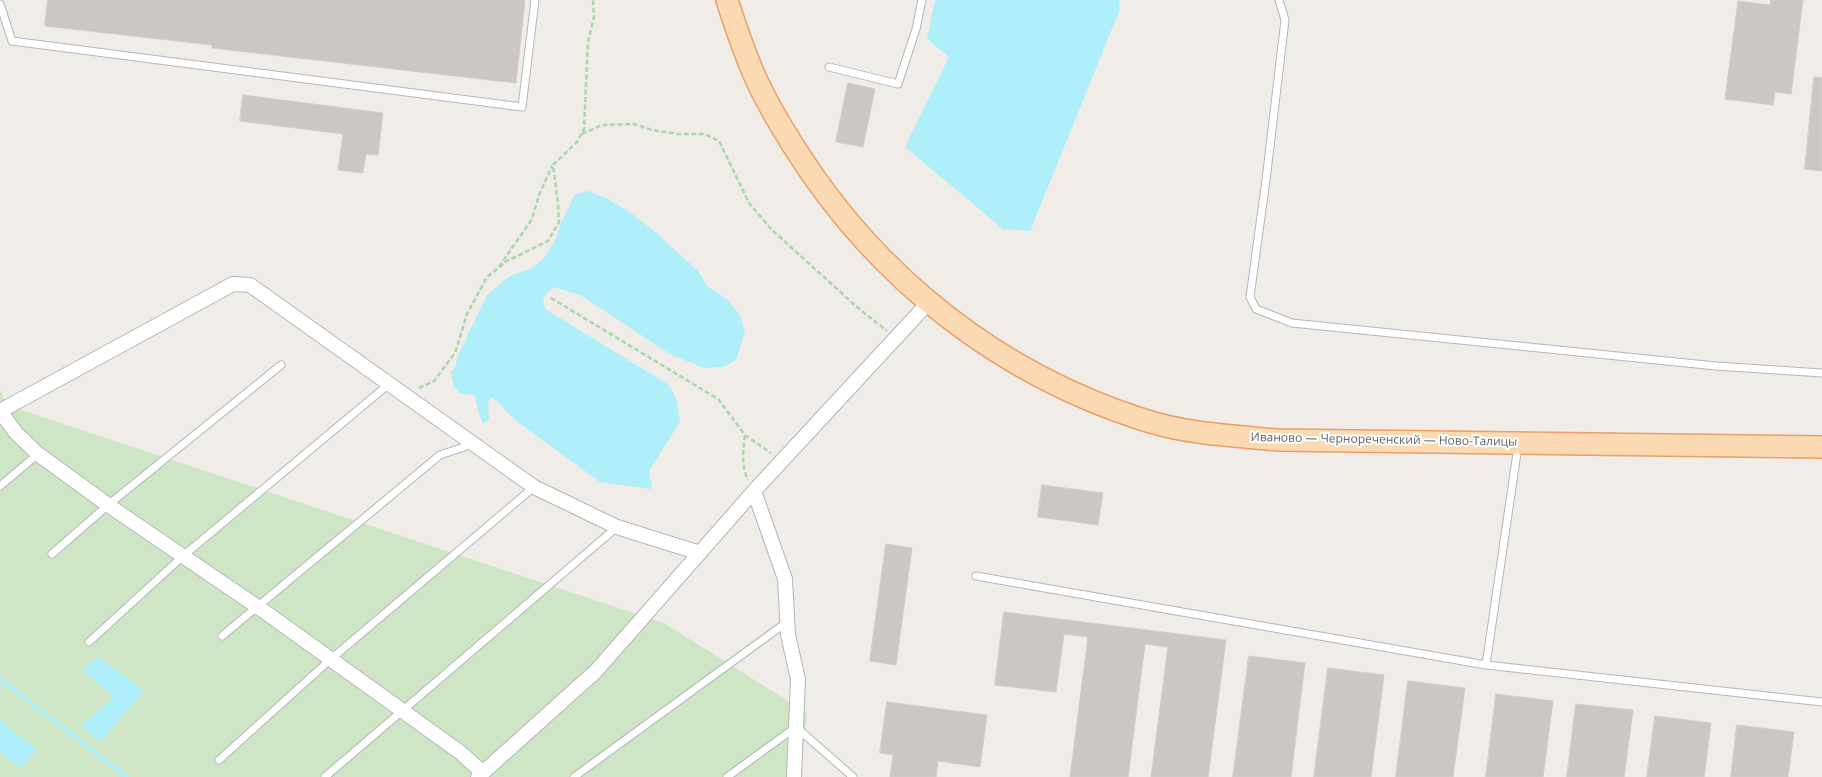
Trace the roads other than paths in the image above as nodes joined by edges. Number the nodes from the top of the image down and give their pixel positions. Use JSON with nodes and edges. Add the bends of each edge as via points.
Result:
{"nodes":[{"id":1,"x":535,"y":0,"type":"edge"},
{"id":2,"x":727,"y":0,"type":"edge"},
{"id":3,"x":922,"y":0,"type":"edge"},
{"id":4,"x":1280,"y":0,"type":"edge"},
{"id":5,"x":0,"y":4,"type":"edge"},
{"id":6,"x":829,"y":67,"type":"dead end"},
{"id":7,"x":929,"y":302,"type":"junction"},
{"id":8,"x":281,"y":365,"type":"dead end"},
{"id":9,"x":1822,"y":373,"type":"edge"},
{"id":10,"x":394,"y":386,"type":"junction"},
{"id":11,"x":0,"y":411,"type":"edge"},
{"id":12,"x":473,"y":444,"type":"junction"},
{"id":13,"x":1518,"y":444,"type":"junction"},
{"id":14,"x":1822,"y":447,"type":"edge"},
{"id":15,"x":38,"y":454,"type":"junction"},
{"id":16,"x":0,"y":486,"type":"edge"},
{"id":17,"x":534,"y":487,"type":"junction"},
{"id":18,"x":754,"y":492,"type":"junction"},
{"id":19,"x":108,"y":504,"type":"junction"},
{"id":20,"x":617,"y":528,"type":"junction"},
{"id":21,"x":700,"y":553,"type":"junction"},
{"id":22,"x":52,"y":554,"type":"dead end"},
{"id":23,"x":183,"y":556,"type":"junction"},
{"id":24,"x":976,"y":576,"type":"dead end"},
{"id":25,"x":257,"y":606,"type":"junction"},
{"id":26,"x":787,"y":622,"type":"junction"},
{"id":27,"x":222,"y":636,"type":"dead end"},
{"id":28,"x":89,"y":642,"type":"dead end"},
{"id":29,"x":331,"y":659,"type":"junction"},
{"id":30,"x":1486,"y":666,"type":"junction"},
{"id":31,"x":1822,"y":702,"type":"edge"},
{"id":32,"x":402,"y":710,"type":"junction"},
{"id":33,"x":796,"y":727,"type":"junction"},
{"id":34,"x":219,"y":760,"type":"dead end"},
{"id":35,"x":481,"y":775,"type":"edge"},
{"id":36,"x":325,"y":777,"type":"edge"},
{"id":37,"x":574,"y":777,"type":"edge"},
{"id":38,"x":727,"y":777,"type":"edge"},
{"id":39,"x":794,"y":777,"type":"edge"},
{"id":40,"x":853,"y":777,"type":"edge"}],
"edges":[{"from":1,"to":5,"type":"lane","via":[[522,107],[12,41]]},
{"from":2,"to":7,"type":"main road","name":"Иваново — Чернореченский — Ново-Талицы","via":[[758,83],[811,173],[850,224]]},
{"from":3,"to":6,"type":"lane","via":[[898,84]]},
{"from":4,"to":9,"type":"lane","via":[[1285,20],[1250,297],[1256,309],[1292,323],[1706,365]]},
{"from":7,"to":13,"type":"main road","name":"Иваново — Чернореченский — Ново-Талицы","via":[[965,331],[1014,362],[1100,404],[1145,421],[1190,431],[1278,440]]},
{"from":7,"to":18,"type":"street"},
{"from":8,"to":19,"type":"lane"},
{"from":10,"to":11,"type":"street","via":[[250,285],[234,284]]},
{"from":10,"to":12,"type":"street"},
{"from":10,"to":23,"type":"lane"},
{"from":11,"to":15,"type":"street","via":[[16,433]]},
{"from":12,"to":17,"type":"street"},
{"from":12,"to":25,"type":"lane","via":[[440,455]]},
{"from":13,"to":14,"type":"main road","name":"Иваново — Чернореченский — Ново-Талицы"},
{"from":13,"to":30,"type":"lane"},
{"from":15,"to":16,"type":"lane"},
{"from":15,"to":19,"type":"street"},
{"from":17,"to":20,"type":"street"},
{"from":17,"to":29,"type":"lane"},
{"from":18,"to":21,"type":"street"},
{"from":18,"to":26,"type":"street","via":[[785,580]]},
{"from":19,"to":22,"type":"lane"},
{"from":19,"to":23,"type":"street"},
{"from":20,"to":21,"type":"street"},
{"from":20,"to":32,"type":"lane"},
{"from":21,"to":35,"type":"street","via":[[596,671]]},
{"from":23,"to":25,"type":"street"},
{"from":23,"to":28,"type":"lane"},
{"from":24,"to":30,"type":"lane"},
{"from":25,"to":27,"type":"lane"},
{"from":25,"to":29,"type":"street"},
{"from":26,"to":33,"type":"street","via":[[798,679]]},
{"from":26,"to":37,"type":"lane"},
{"from":29,"to":32,"type":"street"},
{"from":29,"to":34,"type":"lane"},
{"from":30,"to":31,"type":"lane"},
{"from":32,"to":35,"type":"street","via":[[462,753]]},
{"from":32,"to":36,"type":"lane"},
{"from":33,"to":38,"type":"lane"},
{"from":33,"to":39,"type":"street"},
{"from":33,"to":40,"type":"lane"}]}
